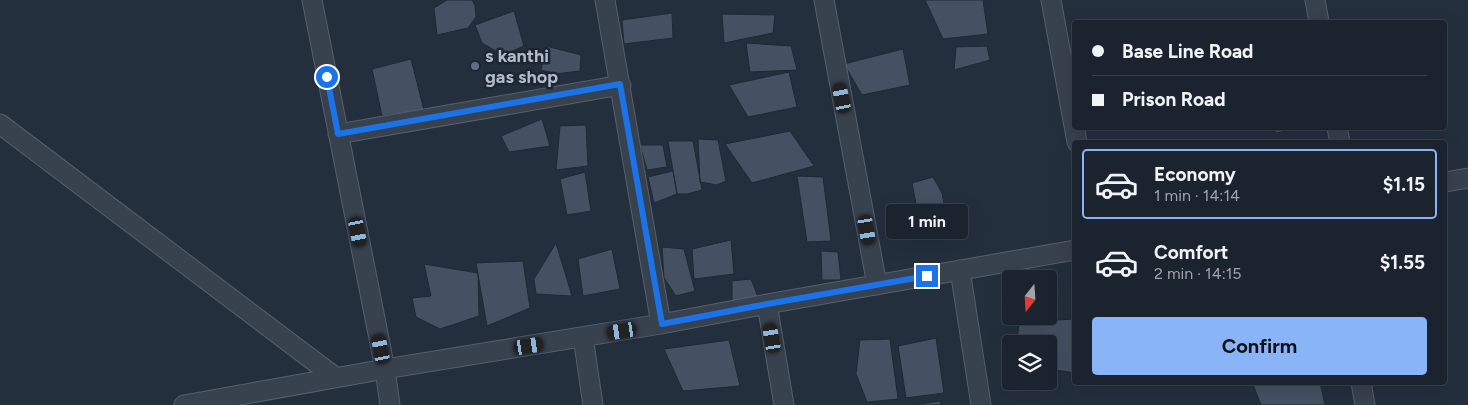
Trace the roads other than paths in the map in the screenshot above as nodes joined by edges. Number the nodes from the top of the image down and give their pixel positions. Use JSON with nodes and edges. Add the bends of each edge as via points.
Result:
{"nodes":[{"id":1,"x":312,"y":0,"type":"edge"},
{"id":2,"x":606,"y":0,"type":"edge"},
{"id":3,"x":824,"y":0,"type":"edge"},
{"id":4,"x":1051,"y":0,"type":"edge"},
{"id":5,"x":1315,"y":0,"type":"edge"},
{"id":6,"x":1319,"y":20,"type":"edge"},
{"id":7,"x":620,"y":84,"type":"junction"},
{"id":8,"x":1072,"y":115,"type":"edge"},
{"id":9,"x":0,"y":124,"type":"edge"},
{"id":10,"x":338,"y":134,"type":"junction"},
{"id":11,"x":1468,"y":178,"type":"edge"},
{"id":12,"x":1447,"y":182,"type":"edge"},
{"id":13,"x":1072,"y":251,"type":"edge"},
{"id":14,"x":960,"y":270,"type":"junction"},
{"id":15,"x":877,"y":285,"type":"junction"},
{"id":16,"x":767,"y":304,"type":"junction"},
{"id":17,"x":662,"y":324,"type":"junction"},
{"id":18,"x":583,"y":337,"type":"junction"},
{"id":19,"x":384,"y":368,"type":"junction"},
{"id":20,"x":335,"y":377,"type":"junction"},
{"id":21,"x":1362,"y":385,"type":"edge"},
{"id":22,"x":184,"y":405,"type":"edge"},
{"id":23,"x":390,"y":405,"type":"edge"},
{"id":24,"x":593,"y":405,"type":"edge"},
{"id":25,"x":784,"y":405,"type":"edge"},
{"id":26,"x":981,"y":405,"type":"edge"},
{"id":27,"x":1365,"y":405,"type":"edge"}],
"edges":[{"from":1,"to":10,"type":"street"},
{"from":2,"to":7,"type":"street"},
{"from":3,"to":15,"type":"street"},
{"from":4,"to":8,"type":"street"},
{"from":5,"to":6,"type":"street"},
{"from":7,"to":10,"type":"street"},
{"from":7,"to":17,"type":"street"},
{"from":9,"to":20,"type":"street"},
{"from":10,"to":19,"type":"street"},
{"from":11,"to":12,"type":"street"},
{"from":13,"to":14,"type":"street"},
{"from":14,"to":15,"type":"street"},
{"from":14,"to":26,"type":"street"},
{"from":15,"to":16,"type":"street"},
{"from":16,"to":17,"type":"street"},
{"from":16,"to":25,"type":"street"},
{"from":17,"to":18,"type":"street"},
{"from":18,"to":19,"type":"street"},
{"from":18,"to":24,"type":"street"},
{"from":19,"to":20,"type":"street"},
{"from":19,"to":23,"type":"street"},
{"from":20,"to":22,"type":"street"},
{"from":21,"to":27,"type":"street"}]}
